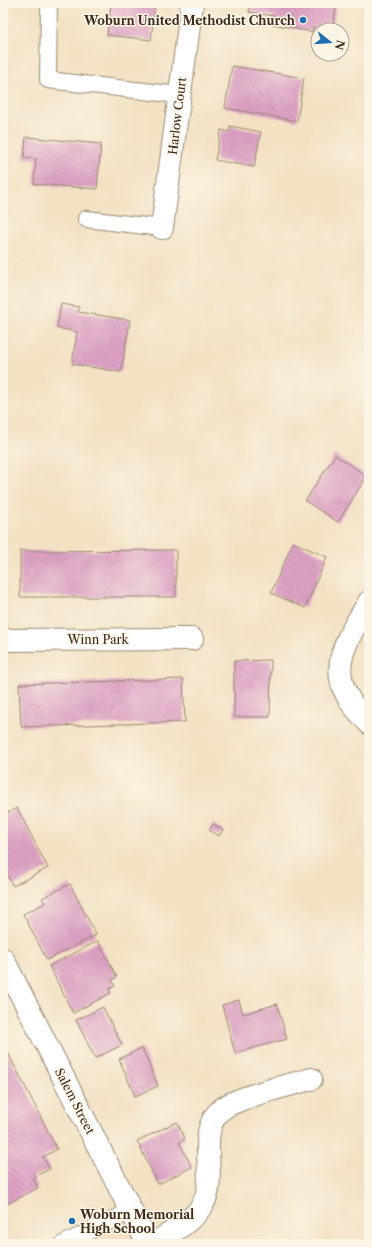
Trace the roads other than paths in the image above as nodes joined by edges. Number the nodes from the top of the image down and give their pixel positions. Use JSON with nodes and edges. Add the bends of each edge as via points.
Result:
{"nodes":[{"id":1,"x":49,"y":3,"type":"edge"},
{"id":2,"x":192,"y":3,"type":"edge"},
{"id":3,"x":179,"y":95,"type":"junction"},
{"id":4,"x":86,"y":219,"type":"dead end"},
{"id":5,"x":162,"y":228,"type":"joint"},
{"id":6,"x":369,"y":602,"type":"edge"},
{"id":7,"x":192,"y":638,"type":"dead end"},
{"id":8,"x":3,"y":640,"type":"edge"},
{"id":9,"x":369,"y":723,"type":"edge"},
{"id":10,"x":3,"y":959,"type":"edge"},
{"id":11,"x":311,"y":1079,"type":"dead end"},
{"id":12,"x":130,"y":1210,"type":"junction"},
{"id":13,"x":63,"y":1244,"type":"edge"},
{"id":14,"x":148,"y":1244,"type":"edge"},
{"id":15,"x":153,"y":1244,"type":"edge"}],
"edges":[{"from":1,"to":3,"type":"lane","via":[[48,80]]},
{"from":2,"to":3,"type":"street","name":"Harlow Court"},
{"from":3,"to":5,"type":"street","name":"Harlow Court"},
{"from":4,"to":5,"type":"lane"},
{"from":6,"to":9,"type":"street","via":[[345,644],[340,663],[343,687],[349,700]]},
{"from":7,"to":8,"type":"street","name":"Winn Park"},
{"from":10,"to":12,"type":"street","name":"Salem Street"},
{"from":11,"to":15,"type":"street","via":[[235,1102],[218,1112],[210,1130],[208,1188],[204,1202],[195,1214]]},
{"from":12,"to":13,"type":"lane"},
{"from":12,"to":14,"type":"street","name":"Salem Street"}]}
